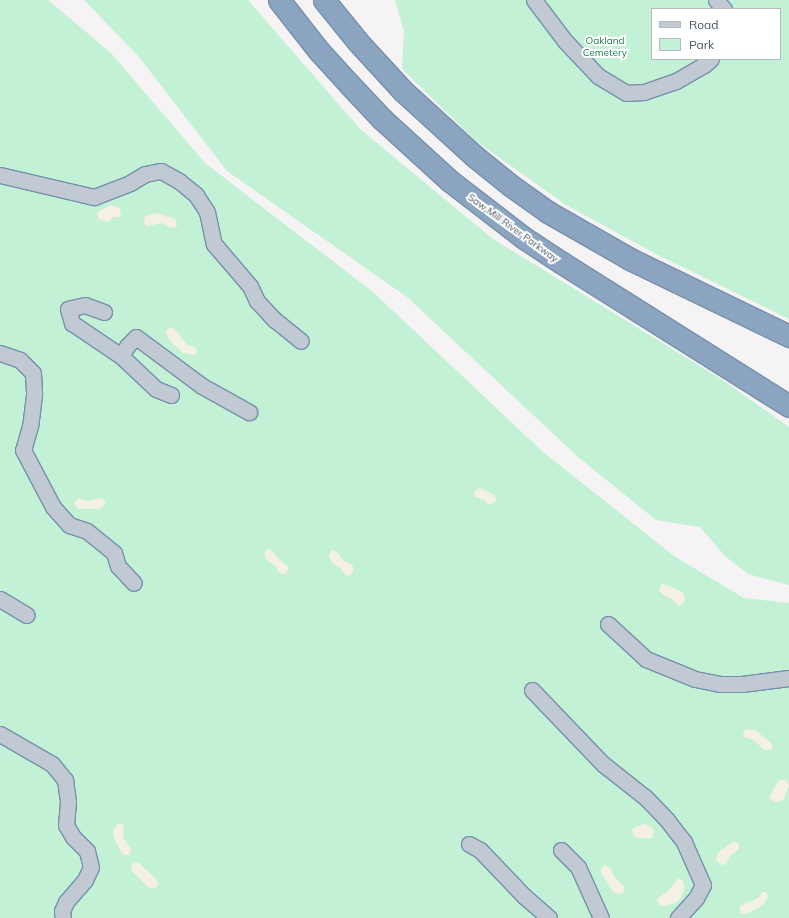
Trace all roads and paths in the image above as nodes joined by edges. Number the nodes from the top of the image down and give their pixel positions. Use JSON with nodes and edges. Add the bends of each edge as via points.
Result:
{"nodes":[{"id":1,"x":279,"y":0,"type":"edge"},
{"id":2,"x":324,"y":0,"type":"edge"},
{"id":3,"x":534,"y":0,"type":"edge"},
{"id":4,"x":716,"y":0,"type":"edge"},
{"id":5,"x":723,"y":8,"type":"edge"},
{"id":6,"x":710,"y":60,"type":"edge"},
{"id":7,"x":0,"y":175,"type":"edge"},
{"id":8,"x":104,"y":312,"type":"dead end"},
{"id":9,"x":789,"y":336,"type":"edge"},
{"id":10,"x":301,"y":341,"type":"dead end"},
{"id":11,"x":0,"y":353,"type":"edge"},
{"id":12,"x":121,"y":356,"type":"junction"},
{"id":13,"x":171,"y":395,"type":"dead end"},
{"id":14,"x":789,"y":406,"type":"edge"},
{"id":15,"x":249,"y":412,"type":"dead end"},
{"id":16,"x":134,"y":583,"type":"dead end"},
{"id":17,"x":0,"y":599,"type":"edge"},
{"id":18,"x":28,"y":615,"type":"dead end"},
{"id":19,"x":608,"y":624,"type":"dead end"},
{"id":20,"x":789,"y":678,"type":"edge"},
{"id":21,"x":532,"y":690,"type":"dead end"},
{"id":22,"x":0,"y":734,"type":"edge"},
{"id":23,"x":469,"y":844,"type":"dead end"},
{"id":24,"x":561,"y":850,"type":"dead end"},
{"id":25,"x":63,"y":918,"type":"edge"},
{"id":26,"x":549,"y":918,"type":"edge"},
{"id":27,"x":601,"y":918,"type":"edge"},
{"id":28,"x":678,"y":918,"type":"edge"}],
"edges":[{"from":1,"to":14,"type":"highway","name":"Saw Mill River Parkway","via":[[350,85],[416,151],[486,210],[549,255]]},
{"from":2,"to":9,"type":"highway","via":[[403,91],[510,185],[555,216],[630,259]]},
{"from":3,"to":6,"type":"street","via":[[565,41],[598,76],[626,93],[644,92],[676,82]]},
{"from":4,"to":5,"type":"street"},
{"from":7,"to":10,"type":"street","via":[[94,197],[130,183],[145,174],[161,171],[196,195],[207,212],[214,244],[250,286],[257,301]]},
{"from":8,"to":12,"type":"street","via":[[85,305],[68,309],[72,323]]},
{"from":11,"to":16,"type":"street","via":[[20,360],[33,373],[34,395],[30,426],[23,450],[53,507],[69,525],[87,531],[114,553],[118,566]]},
{"from":12,"to":13,"type":"street","via":[[156,389]]},
{"from":12,"to":15,"type":"street","via":[[136,338],[202,386]]},
{"from":17,"to":18,"type":"street"},
{"from":19,"to":20,"type":"street","via":[[646,659],[695,679],[720,684],[742,684]]},
{"from":21,"to":28,"type":"street","via":[[603,764],[645,797],[684,842],[703,885],[696,898]]},
{"from":22,"to":25,"type":"street","via":[[52,764],[65,780],[68,802],[66,825],[87,851],[91,867],[85,880],[66,902],[62,911]]},
{"from":23,"to":26,"type":"street","via":[[480,850]]},
{"from":24,"to":27,"type":"street","via":[[578,867]]}]}
